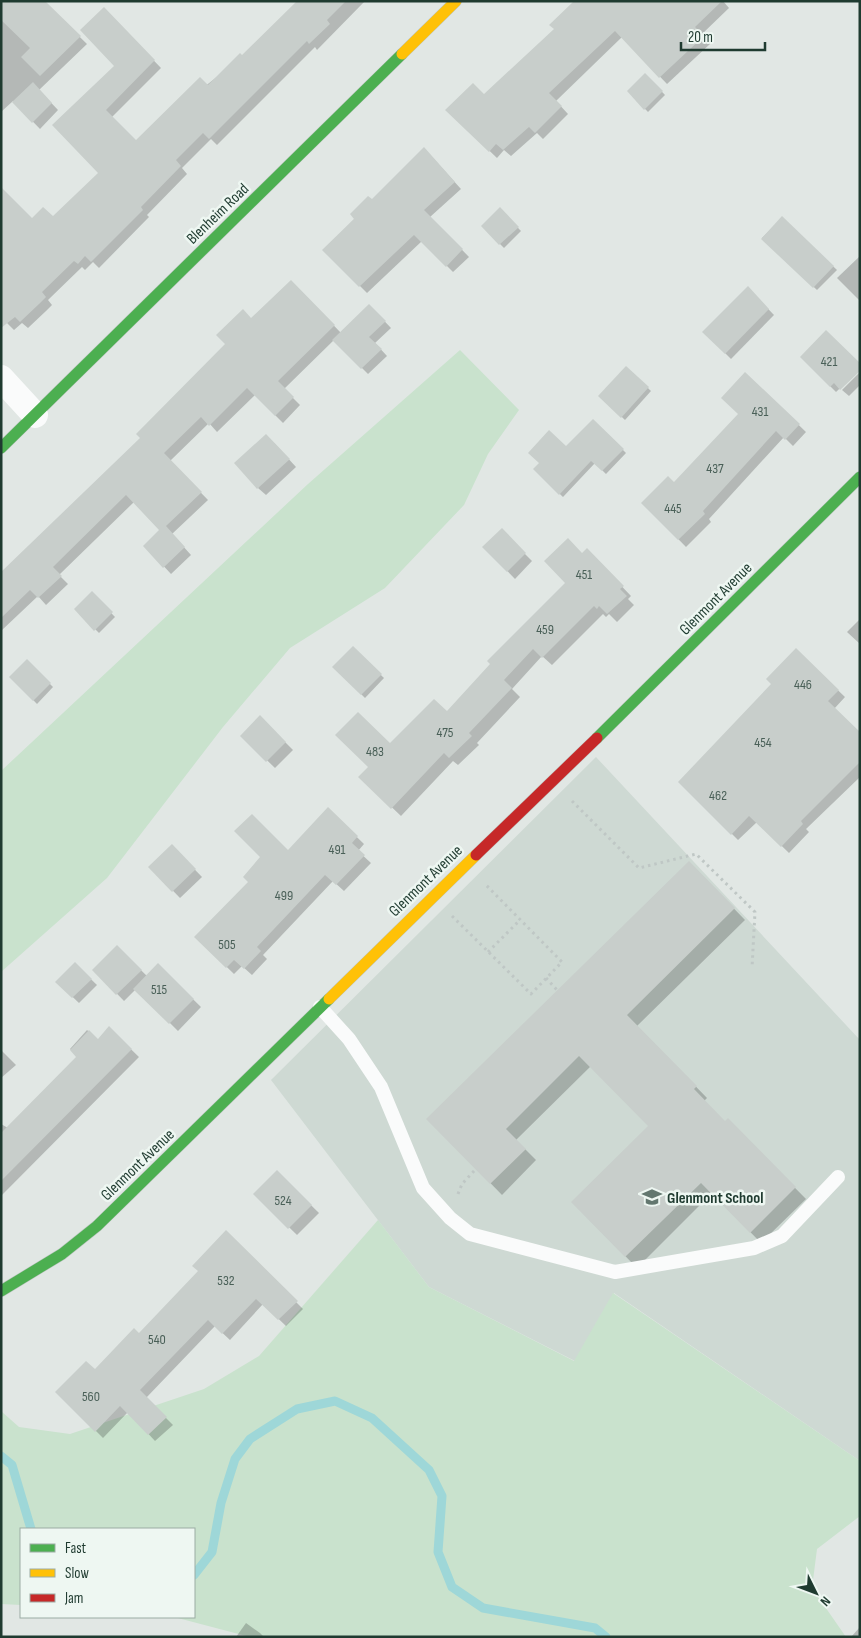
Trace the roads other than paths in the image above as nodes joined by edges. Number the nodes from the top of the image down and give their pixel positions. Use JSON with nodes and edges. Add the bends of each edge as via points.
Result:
{"nodes":[{"id":1,"x":456,"y":1,"type":"edge"},
{"id":2,"x":1,"y":378,"type":"edge"},
{"id":3,"x":35,"y":415,"type":"junction"},
{"id":4,"x":1,"y":448,"type":"edge"},
{"id":5,"x":860,"y":477,"type":"edge"},
{"id":6,"x":320,"y":1007,"type":"junction"},
{"id":7,"x":838,"y":1177,"type":"dead end"},
{"id":8,"x":1,"y":1291,"type":"edge"}],
"edges":[{"from":1,"to":3,"type":"street","name":"Blenheim Road"},
{"from":2,"to":3,"type":"street"},
{"from":3,"to":4,"type":"street","name":"Blenheim Road"},
{"from":5,"to":6,"type":"street","name":"Glenmont Avenue"},
{"from":6,"to":7,"type":"lane","via":[[349,1039],[381,1087],[423,1188],[470,1234],[615,1272],[754,1248],[782,1236]]},
{"from":6,"to":8,"type":"street","name":"Glenmont Avenue","via":[[97,1226],[62,1254]]}]}
